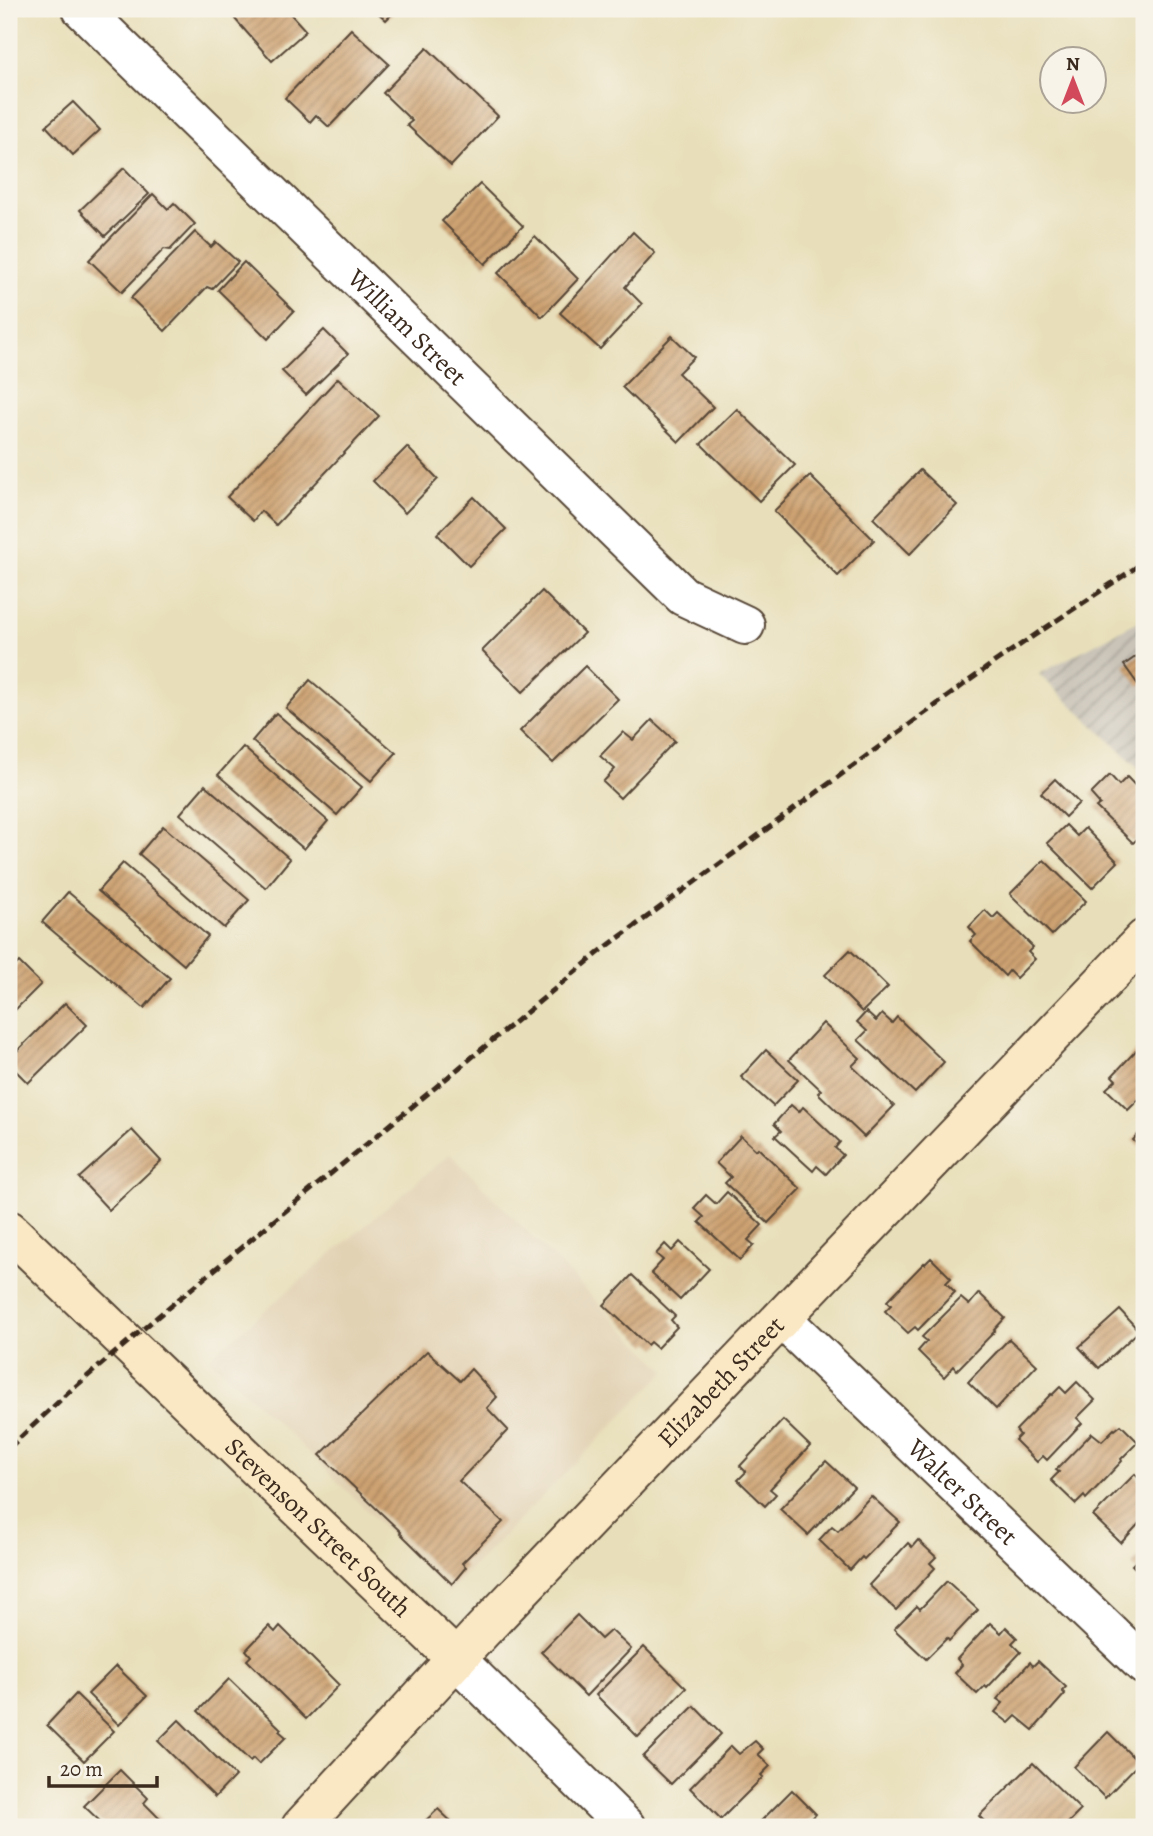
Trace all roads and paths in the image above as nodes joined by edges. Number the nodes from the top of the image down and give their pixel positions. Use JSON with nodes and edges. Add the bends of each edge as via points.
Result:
{"nodes":[{"id":1,"x":82,"y":9,"type":"edge"},
{"id":2,"x":745,"y":625,"type":"dead end"},
{"id":3,"x":1144,"y":939,"type":"edge"},
{"id":4,"x":9,"y":1230,"type":"edge"},
{"id":5,"x":782,"y":1319,"type":"junction"},
{"id":6,"x":456,"y":1659,"type":"junction"},
{"id":7,"x":1144,"y":1665,"type":"edge"},
{"id":8,"x":301,"y":1827,"type":"edge"},
{"id":9,"x":626,"y":1827,"type":"edge"}],
"edges":[{"from":1,"to":2,"type":"street","name":"William Street","via":[[684,596]]},
{"from":3,"to":5,"type":"main road","name":"Elizabeth Street"},
{"from":4,"to":6,"type":"main road","name":"Stevenson Street South"},
{"from":5,"to":6,"type":"main road","name":"Elizabeth Street"},
{"from":5,"to":7,"type":"street","name":"Walter Street"},
{"from":6,"to":8,"type":"main road","name":"Elizabeth Street"},
{"from":6,"to":9,"type":"street","name":"Stevenson Street South"}]}
